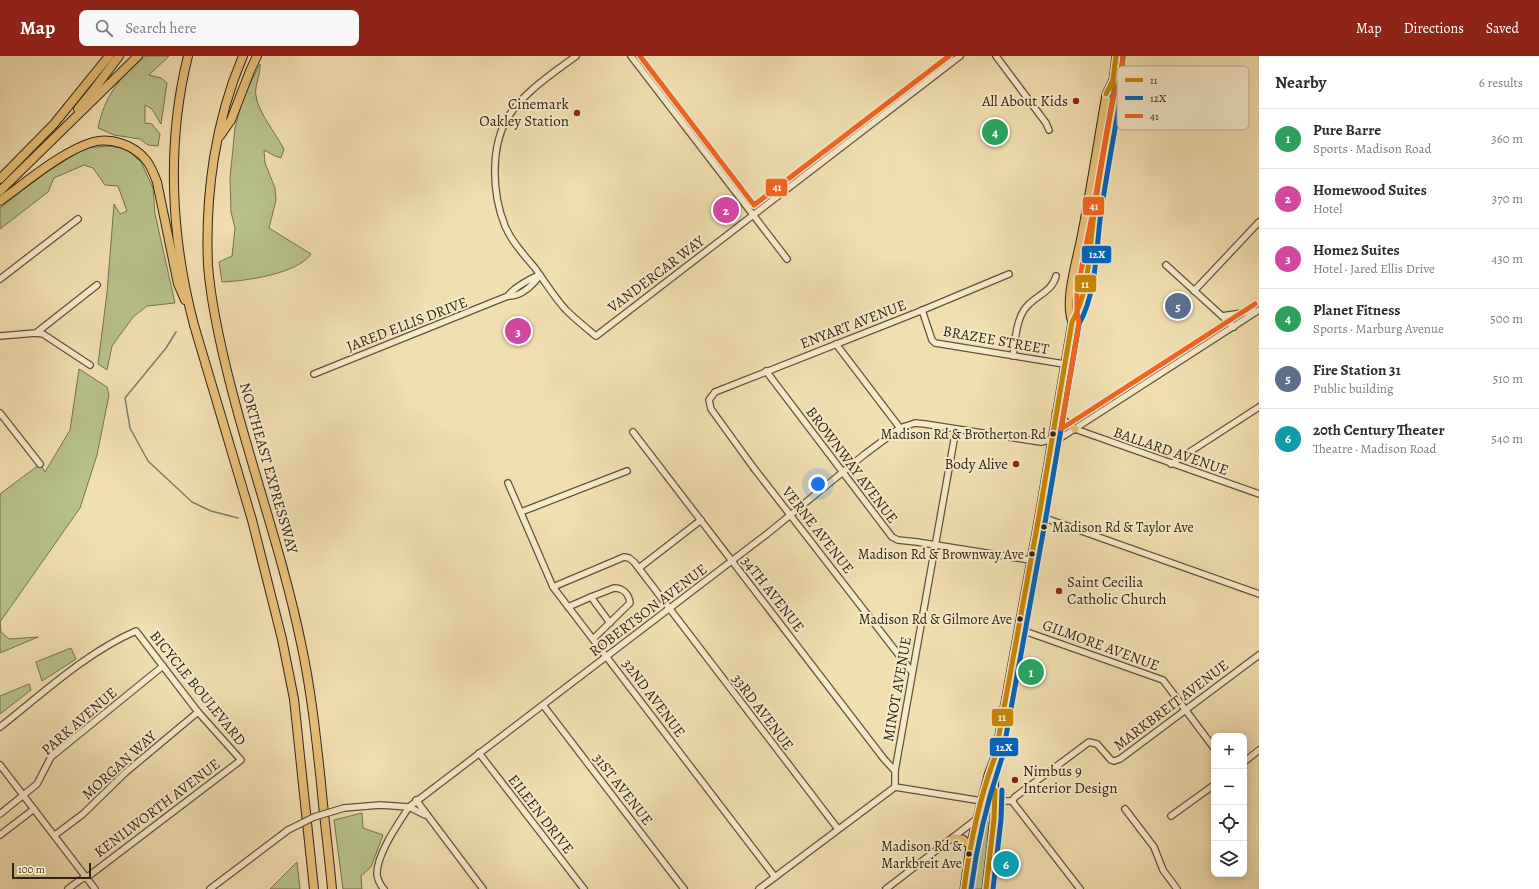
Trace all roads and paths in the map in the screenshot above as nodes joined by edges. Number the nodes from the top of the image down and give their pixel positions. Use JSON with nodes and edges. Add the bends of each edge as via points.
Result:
{"nodes":[{"id":1,"x":109,"y":56,"type":"edge"},
{"id":2,"x":119,"y":56,"type":"edge"},
{"id":3,"x":138,"y":56,"type":"edge"},
{"id":4,"x":188,"y":56,"type":"edge"},
{"id":5,"x":243,"y":56,"type":"edge"},
{"id":6,"x":257,"y":56,"type":"edge"},
{"id":7,"x":576,"y":56,"type":"edge"},
{"id":8,"x":632,"y":56,"type":"edge"},
{"id":9,"x":960,"y":56,"type":"edge"},
{"id":10,"x":996,"y":56,"type":"edge"},
{"id":11,"x":1116,"y":56,"type":"edge"},
{"id":12,"x":1112,"y":80,"type":"junction"},
{"id":13,"x":1049,"y":130,"type":"dead end"},
{"id":14,"x":218,"y":138,"type":"junction"},
{"id":15,"x":51,"y":142,"type":"junction"},
{"id":16,"x":0,"y":179,"type":"edge"},
{"id":17,"x":0,"y":191,"type":"edge"},
{"id":18,"x":0,"y":201,"type":"edge"},
{"id":19,"x":753,"y":215,"type":"junction"},
{"id":20,"x":78,"y":219,"type":"dead end"},
{"id":21,"x":1259,"y":222,"type":"edge"},
{"id":22,"x":787,"y":259,"type":"dead end"},
{"id":23,"x":1166,"y":265,"type":"dead end"},
{"id":24,"x":1009,"y":274,"type":"dead end"},
{"id":25,"x":540,"y":275,"type":"junction"},
{"id":26,"x":1056,"y":276,"type":"dead end"},
{"id":27,"x":0,"y":279,"type":"edge"},
{"id":28,"x":97,"y":285,"type":"dead end"},
{"id":29,"x":1194,"y":291,"type":"junction"},
{"id":30,"x":922,"y":310,"type":"junction"},
{"id":31,"x":1259,"y":311,"type":"edge"},
{"id":32,"x":1222,"y":316,"type":"junction"},
{"id":33,"x":1072,"y":322,"type":"junction"},
{"id":34,"x":194,"y":325,"type":"junction"},
{"id":35,"x":1234,"y":327,"type":"junction"},
{"id":36,"x":36,"y":333,"type":"junction"},
{"id":37,"x":0,"y":336,"type":"edge"},
{"id":38,"x":836,"y":344,"type":"junction"},
{"id":39,"x":1012,"y":356,"type":"junction"},
{"id":40,"x":1064,"y":364,"type":"junction"},
{"id":41,"x":90,"y":365,"type":"dead end"},
{"id":42,"x":766,"y":371,"type":"junction"},
{"id":43,"x":314,"y":374,"type":"dead end"},
{"id":44,"x":709,"y":400,"type":"joint"},
{"id":45,"x":1259,"y":406,"type":"edge"},
{"id":46,"x":0,"y":413,"type":"edge"},
{"id":47,"x":1056,"y":413,"type":"junction"},
{"id":48,"x":900,"y":428,"type":"junction"},
{"id":49,"x":956,"y":429,"type":"junction"},
{"id":50,"x":1075,"y":429,"type":"junction"},
{"id":51,"x":633,"y":432,"type":"dead end"},
{"id":52,"x":1052,"y":440,"type":"junction"},
{"id":53,"x":40,"y":464,"type":"dead end"},
{"id":54,"x":1171,"y":464,"type":"junction"},
{"id":55,"x":627,"y":471,"type":"dead end"},
{"id":56,"x":843,"y":472,"type":"junction"},
{"id":57,"x":508,"y":483,"type":"dead end"},
{"id":58,"x":1259,"y":494,"type":"edge"},
{"id":59,"x":521,"y":512,"type":"junction"},
{"id":60,"x":792,"y":515,"type":"junction"},
{"id":61,"x":1039,"y":516,"type":"junction"},
{"id":62,"x":701,"y":520,"type":"junction"},
{"id":63,"x":935,"y":545,"type":"junction"},
{"id":64,"x":1030,"y":560,"type":"junction"},
{"id":65,"x":732,"y":561,"type":"junction"},
{"id":66,"x":639,"y":568,"type":"junction"},
{"id":67,"x":553,"y":587,"type":"junction"},
{"id":68,"x":1259,"y":594,"type":"edge"},
{"id":69,"x":591,"y":597,"type":"junction"},
{"id":70,"x":568,"y":607,"type":"junction"},
{"id":71,"x":669,"y":609,"type":"junction"},
{"id":72,"x":610,"y":623,"type":"junction"},
{"id":73,"x":1018,"y":630,"type":"junction"},
{"id":74,"x":593,"y":639,"type":"junction"},
{"id":75,"x":1259,"y":655,"type":"edge"},
{"id":76,"x":607,"y":656,"type":"junction"},
{"id":77,"x":163,"y":666,"type":"junction"},
{"id":78,"x":912,"y":672,"type":"junction"},
{"id":79,"x":543,"y":705,"type":"junction"},
{"id":80,"x":1185,"y":710,"type":"junction"},
{"id":81,"x":198,"y":712,"type":"junction"},
{"id":82,"x":0,"y":727,"type":"edge"},
{"id":83,"x":1211,"y":744,"type":"edge"},
{"id":84,"x":1259,"y":750,"type":"edge"},
{"id":85,"x":479,"y":753,"type":"junction"},
{"id":86,"x":995,"y":757,"type":"junction"},
{"id":87,"x":241,"y":760,"type":"joint"},
{"id":88,"x":1247,"y":760,"type":"edge"},
{"id":89,"x":0,"y":765,"type":"edge"},
{"id":90,"x":894,"y":771,"type":"junction"},
{"id":91,"x":988,"y":775,"type":"junction"},
{"id":92,"x":895,"y":787,"type":"junction"},
{"id":93,"x":1211,"y":787,"type":"edge"},
{"id":94,"x":995,"y":794,"type":"junction"},
{"id":95,"x":24,"y":796,"type":"junction"},
{"id":96,"x":416,"y":800,"type":"junction"},
{"id":97,"x":982,"y":801,"type":"junction"},
{"id":98,"x":1012,"y":801,"type":"junction"},
{"id":99,"x":995,"y":805,"type":"junction"},
{"id":100,"x":409,"y":807,"type":"junction"},
{"id":101,"x":34,"y":809,"type":"junction"},
{"id":102,"x":1124,"y":809,"type":"dead end"},
{"id":103,"x":0,"y":814,"type":"edge"},
{"id":104,"x":426,"y":815,"type":"junction"},
{"id":105,"x":1171,"y":816,"type":"dead end"},
{"id":106,"x":978,"y":818,"type":"junction"},
{"id":107,"x":838,"y":829,"type":"junction"},
{"id":108,"x":0,"y":835,"type":"edge"},
{"id":109,"x":55,"y":836,"type":"junction"},
{"id":110,"x":953,"y":838,"type":"junction"},
{"id":111,"x":970,"y":846,"type":"junction"},
{"id":112,"x":86,"y":877,"type":"junction"},
{"id":113,"x":775,"y":877,"type":"junction"},
{"id":114,"x":332,"y":888,"type":"edge"},
{"id":115,"x":68,"y":889,"type":"edge"},
{"id":116,"x":95,"y":889,"type":"edge"},
{"id":117,"x":210,"y":889,"type":"edge"},
{"id":118,"x":314,"y":889,"type":"edge"},
{"id":119,"x":384,"y":889,"type":"edge"},
{"id":120,"x":483,"y":889,"type":"edge"},
{"id":121,"x":584,"y":889,"type":"edge"},
{"id":122,"x":684,"y":889,"type":"edge"},
{"id":123,"x":759,"y":889,"type":"edge"},
{"id":124,"x":886,"y":889,"type":"edge"},
{"id":125,"x":964,"y":889,"type":"edge"},
{"id":126,"x":986,"y":889,"type":"edge"},
{"id":127,"x":1080,"y":889,"type":"edge"},
{"id":128,"x":1177,"y":889,"type":"edge"}],
"edges":[{"from":1,"to":16,"type":"highway","via":[[54,124]]},
{"from":2,"to":15,"type":"highway"},
{"from":3,"to":15,"type":"highway"},
{"from":4,"to":34,"type":"highway","name":"NORTHEAST EXPRESSWAY","via":[[175,138],[174,188],[177,229]]},
{"from":5,"to":14,"type":"highway","name":"NORTHEAST EXPRESSWAY","via":[[224,109]]},
{"from":6,"to":14,"type":"highway","via":[[231,120]]},
{"from":7,"to":25,"type":"street","via":[[528,93],[516,106],[502,128],[498,142],[496,185],[502,218],[512,240]]},
{"from":8,"to":19,"type":"street"},
{"from":9,"to":19,"type":"street","name":"VANDERCAR WAY"},
{"from":10,"to":13,"type":"street","via":[[1046,122]]},
{"from":11,"to":12,"type":"main road"},
{"from":12,"to":33,"type":"main road","via":[[1114,94],[1089,241],[1088,267],[1076,316]]},
{"from":12,"to":33,"type":"main road","via":[[1106,94],[1072,283],[1069,315]]},
{"from":14,"to":114,"type":"highway","name":"NORTHEAST EXPRESSWAY","via":[[211,176],[209,218],[208,266],[214,311],[226,368],[288,586],[301,643],[316,735]]},
{"from":15,"to":17,"type":"highway"},
{"from":18,"to":34,"type":"highway","via":[[57,160],[87,144],[108,141],[131,148],[145,158],[153,172],[178,284]]},
{"from":19,"to":22,"type":"street"},
{"from":19,"to":25,"type":"street","name":"VANDERCAR WAY","via":[[596,336],[566,309]]},
{"from":20,"to":27,"type":"street"},
{"from":21,"to":29,"type":"street"},
{"from":23,"to":29,"type":"street"},
{"from":24,"to":30,"type":"street","name":"ENYART AVENUE"},
{"from":25,"to":43,"type":"street","name":"JARED ELLIS DRIVE","via":[[534,284],[514,297],[508,296]]},
{"from":26,"to":39,"type":"street","via":[[1048,289],[1029,303],[1022,314]]},
{"from":28,"to":36,"type":"street"},
{"from":29,"to":32,"type":"street"},
{"from":30,"to":38,"type":"street","name":"ENYART AVENUE"},
{"from":30,"to":39,"type":"street","name":"BRAZEE STREET","via":[[935,343]]},
{"from":31,"to":32,"type":"street"},
{"from":31,"to":35,"type":"street"},
{"from":32,"to":35,"type":"street"},
{"from":33,"to":40,"type":"main road"},
{"from":34,"to":118,"type":"highway","name":"NORTHEAST EXPRESSWAY","via":[[252,520],[282,639],[294,699]]},
{"from":35,"to":50,"type":"street"},
{"from":36,"to":37,"type":"street"},
{"from":36,"to":41,"type":"street","via":[[43,334]]},
{"from":38,"to":42,"type":"street","name":"ENYART AVENUE"},
{"from":38,"to":48,"type":"street"},
{"from":39,"to":40,"type":"street","name":"BRAZEE STREET"},
{"from":40,"to":47,"type":"main road"},
{"from":42,"to":44,"type":"street","name":"ENYART AVENUE","via":[[714,392]]},
{"from":42,"to":56,"type":"street","name":"BROWNWAY AVENUE"},
{"from":44,"to":60,"type":"street","name":"VERNE AVENUE","via":[[711,409]]},
{"from":45,"to":54,"type":"street"},
{"from":46,"to":53,"type":"street"},
{"from":47,"to":50,"type":"main road"},
{"from":47,"to":52,"type":"main road"},
{"from":48,"to":49,"type":"street","via":[[915,424]]},
{"from":48,"to":56,"type":"street","name":"ROBERTSON AVENUE"},
{"from":49,"to":52,"type":"street","via":[[1042,442]]},
{"from":49,"to":63,"type":"street","name":"MINOT AVENUE"},
{"from":50,"to":52,"type":"street"},
{"from":50,"to":54,"type":"street","name":"BALLARD AVENUE"},
{"from":51,"to":62,"type":"street","name":"34TH AVENUE"},
{"from":52,"to":61,"type":"main road"},
{"from":54,"to":58,"type":"street","name":"BALLARD AVENUE"},
{"from":55,"to":59,"type":"street"},
{"from":56,"to":60,"type":"street","name":"ROBERTSON AVENUE"},
{"from":56,"to":63,"type":"street","name":"BROWNWAY AVENUE","via":[[892,538]]},
{"from":57,"to":59,"type":"street","name":"32ND AVENUE"},
{"from":59,"to":67,"type":"street","name":"32ND AVENUE"},
{"from":60,"to":65,"type":"street","name":"ROBERTSON AVENUE"},
{"from":60,"to":78,"type":"street","name":"VERNE AVENUE"},
{"from":61,"to":64,"type":"main road"},
{"from":61,"to":68,"type":"street"},
{"from":62,"to":65,"type":"street","name":"34TH AVENUE"},
{"from":62,"to":66,"type":"street"},
{"from":63,"to":64,"type":"street","name":"BROWNWAY AVENUE"},
{"from":63,"to":78,"type":"street","name":"MINOT AVENUE"},
{"from":64,"to":73,"type":"main road"},
{"from":65,"to":71,"type":"street","name":"ROBERTSON AVENUE"},
{"from":65,"to":90,"type":"street","name":"34TH AVENUE"},
{"from":66,"to":67,"type":"street","name":"33RD AVENUE","via":[[629,558],[624,557]]},
{"from":66,"to":71,"type":"street","name":"33RD AVENUE"},
{"from":67,"to":70,"type":"street","name":"32ND AVENUE"},
{"from":69,"to":70,"type":"street"},
{"from":69,"to":72,"type":"street"},
{"from":69,"to":72,"type":"street","via":[[614,588],[623,590],[629,598],[630,603]]},
{"from":70,"to":74,"type":"street","name":"32ND AVENUE"},
{"from":71,"to":76,"type":"street","name":"ROBERTSON AVENUE"},
{"from":71,"to":107,"type":"street","name":"33RD AVENUE"},
{"from":72,"to":74,"type":"street"},
{"from":73,"to":80,"type":"street","name":"GILMORE AVENUE","via":[[1163,680]]},
{"from":73,"to":86,"type":"main road"},
{"from":74,"to":76,"type":"street","name":"32ND AVENUE"},
{"from":75,"to":80,"type":"street","name":"MARKBREIT AVENUE"},
{"from":76,"to":79,"type":"street","name":"ROBERTSON AVENUE"},
{"from":76,"to":113,"type":"street","name":"32ND AVENUE"},
{"from":77,"to":81,"type":"street","name":"BICYCLE BOULEVARD"},
{"from":77,"to":82,"type":"street","name":"BICYCLE BOULEVARD","via":[[136,631],[116,640]]},
{"from":77,"to":95,"type":"street","name":"PARK AVENUE","via":[[51,757],[40,780]]},
{"from":78,"to":90,"type":"street","name":"MINOT AVENUE"},
{"from":79,"to":85,"type":"street","name":"ROBERTSON AVENUE"},
{"from":79,"to":122,"type":"street","name":"31ST AVENUE"},
{"from":80,"to":83,"type":"street","name":"GILMORE AVENUE"},
{"from":80,"to":98,"type":"street","name":"MARKBREIT AVENUE","via":[[1117,761],[1108,758],[1097,744],[1087,743]]},
{"from":81,"to":87,"type":"street","name":"BICYCLE BOULEVARD"},
{"from":81,"to":109,"type":"street","name":"MORGAN WAY"},
{"from":84,"to":88,"type":"street"},
{"from":85,"to":96,"type":"street","name":"ROBERTSON AVENUE"},
{"from":85,"to":121,"type":"street","name":"EILEEN DRIVE"},
{"from":86,"to":91,"type":"main road"},
{"from":86,"to":94,"type":"main road"},
{"from":87,"to":112,"type":"street","name":"KENILWORTH AVENUE"},
{"from":89,"to":95,"type":"street"},
{"from":90,"to":92,"type":"street","name":"MINOT AVENUE"},
{"from":91,"to":94,"type":"main road"},
{"from":91,"to":97,"type":"main road"},
{"from":92,"to":97,"type":"street"},
{"from":92,"to":107,"type":"street"},
{"from":93,"to":105,"type":"street"},
{"from":94,"to":99,"type":"main road"},
{"from":95,"to":101,"type":"street"},
{"from":95,"to":103,"type":"street","name":"PARK AVENUE"},
{"from":96,"to":100,"type":"street","name":"ROBERTSON AVENUE"},
{"from":96,"to":104,"type":"street"},
{"from":97,"to":99,"type":"street"},
{"from":97,"to":106,"type":"main road"},
{"from":98,"to":99,"type":"street","name":"MARKBREIT AVENUE","via":[[1001,801]]},
{"from":98,"to":127,"type":"street"},
{"from":99,"to":106,"type":"street","name":"MARKBREIT AVENUE"},
{"from":99,"to":126,"type":"main road"},
{"from":100,"to":104,"type":"street"},
{"from":100,"to":117,"type":"street","bridge":true,"via":[[380,805],[344,808],[314,817],[288,830]]},
{"from":100,"to":119,"type":"street","name":"ROBERTSON AVENUE","via":[[391,835],[378,869],[378,880]]},
{"from":101,"to":108,"type":"street"},
{"from":101,"to":109,"type":"street"},
{"from":102,"to":128,"type":"street","via":[[1157,851],[1163,870]]},
{"from":104,"to":120,"type":"street"},
{"from":106,"to":110,"type":"street","name":"MARKBREIT AVENUE"},
{"from":106,"to":111,"type":"main road"},
{"from":107,"to":113,"type":"street"},
{"from":109,"to":112,"type":"street"},
{"from":110,"to":111,"type":"main road","via":[[964,839]]},
{"from":110,"to":124,"type":"street","name":"MARKBREIT AVENUE"},
{"from":111,"to":125,"type":"main road"},
{"from":112,"to":115,"type":"street","name":"KENILWORTH AVENUE"},
{"from":112,"to":116,"type":"street"},
{"from":113,"to":123,"type":"street"}]}
